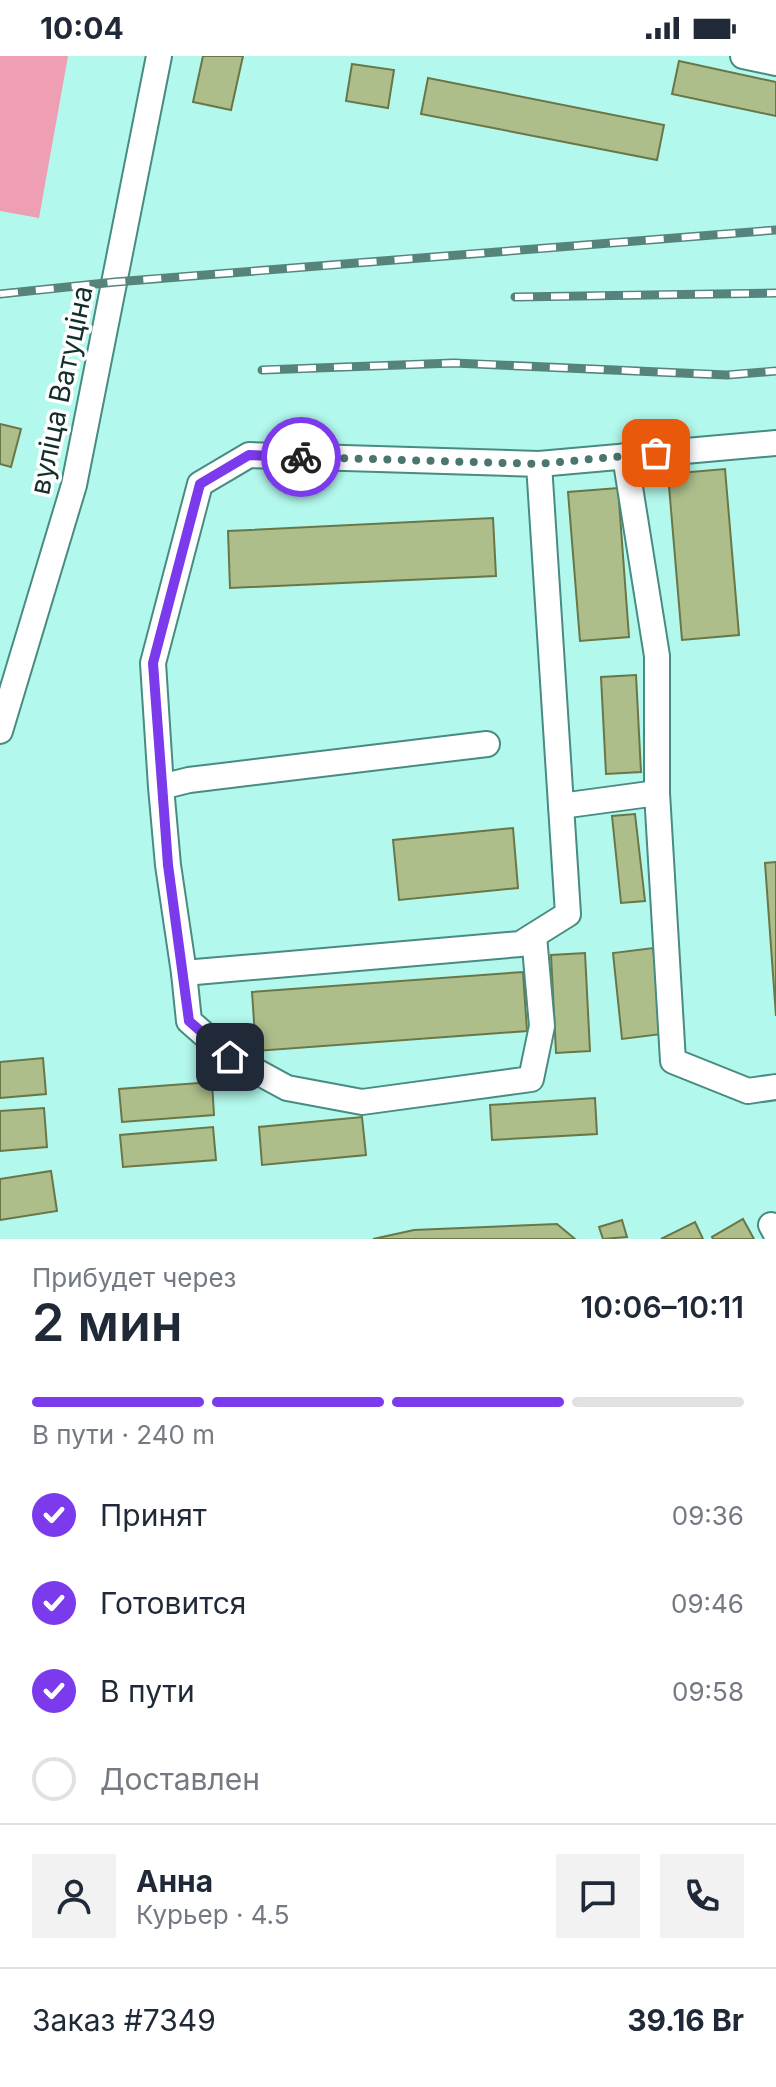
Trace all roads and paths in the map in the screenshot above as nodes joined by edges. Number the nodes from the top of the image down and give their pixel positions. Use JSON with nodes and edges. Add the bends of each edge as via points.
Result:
{"nodes":[{"id":1,"x":159,"y":56,"type":"edge"},
{"id":2,"x":743,"y":56,"type":"edge"},
{"id":3,"x":776,"y":63,"type":"edge"},
{"id":4,"x":776,"y":443,"type":"edge"},
{"id":5,"x":625,"y":456,"type":"junction"},
{"id":6,"x":539,"y":464,"type":"junction"},
{"id":7,"x":0,"y":731,"type":"edge"},
{"id":8,"x":487,"y":744,"type":"dead end"},
{"id":9,"x":161,"y":787,"type":"junction"},
{"id":10,"x":657,"y":793,"type":"junction"},
{"id":11,"x":561,"y":806,"type":"junction"},
{"id":12,"x":534,"y":936,"type":"junction"},
{"id":13,"x":184,"y":973,"type":"junction"},
{"id":14,"x":776,"y":1087,"type":"edge"}],
"edges":[{"from":1,"to":7,"type":"street","name":"вуліца Ватуціна","via":[[74,485]]},
{"from":2,"to":3,"type":"street"},
{"from":4,"to":5,"type":"street"},
{"from":5,"to":6,"type":"street"},
{"from":5,"to":10,"type":"street","via":[[657,656]]},
{"from":6,"to":9,"type":"street","via":[[249,455],[200,484],[153,663]]},
{"from":6,"to":11,"type":"street"},
{"from":8,"to":9,"type":"street"},
{"from":9,"to":13,"type":"street"},
{"from":10,"to":11,"type":"street"},
{"from":10,"to":14,"type":"street","via":[[673,1061],[748,1091]]},
{"from":11,"to":12,"type":"street","via":[[568,914]]},
{"from":12,"to":13,"type":"street","via":[[520,944]]},
{"from":12,"to":13,"type":"street","via":[[542,1026],[531,1079],[362,1102],[287,1088],[230,1057],[189,1021]]}]}
